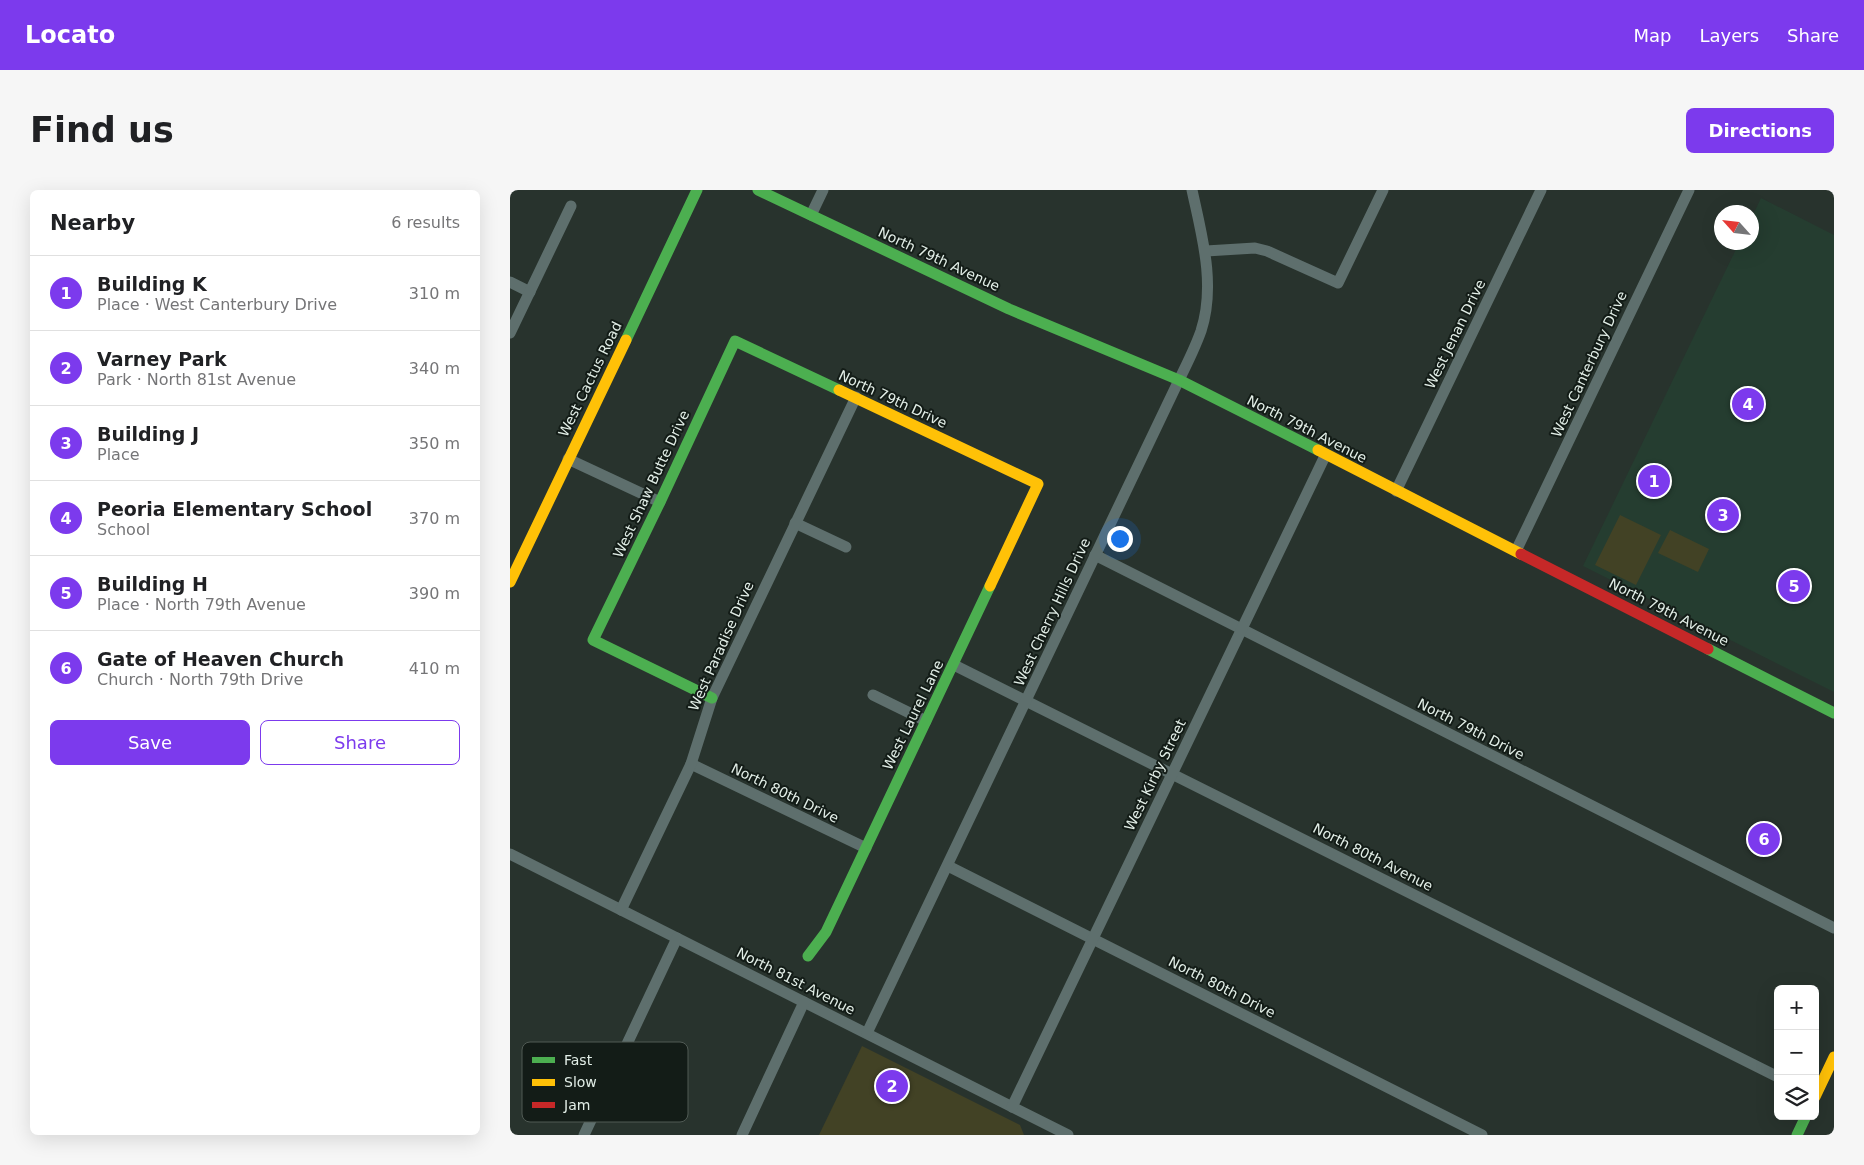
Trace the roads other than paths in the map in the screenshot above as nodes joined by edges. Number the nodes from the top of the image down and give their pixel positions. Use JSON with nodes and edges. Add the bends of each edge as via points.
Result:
{"nodes":[{"id":1,"x":697,"y":190,"type":"edge"},
{"id":2,"x":758,"y":190,"type":"edge"},
{"id":3,"x":823,"y":190,"type":"edge"},
{"id":4,"x":1192,"y":190,"type":"edge"},
{"id":5,"x":1383,"y":190,"type":"edge"},
{"id":6,"x":1541,"y":190,"type":"edge"},
{"id":7,"x":1689,"y":190,"type":"edge"},
{"id":8,"x":571,"y":206,"type":"dead end"},
{"id":9,"x":811,"y":215,"type":"junction"},
{"id":10,"x":1206,"y":252,"type":"junction"},
{"id":11,"x":510,"y":282,"type":"edge"},
{"id":12,"x":530,"y":292,"type":"junction"},
{"id":13,"x":510,"y":333,"type":"edge"},
{"id":14,"x":735,"y":341,"type":"joint"},
{"id":15,"x":1179,"y":380,"type":"junction"},
{"id":16,"x":856,"y":397,"type":"junction"},
{"id":17,"x":1325,"y":456,"type":"junction"},
{"id":18,"x":568,"y":459,"type":"junction"},
{"id":19,"x":1038,"y":484,"type":"joint"},
{"id":20,"x":1396,"y":491,"type":"junction"},
{"id":21,"x":660,"y":502,"type":"junction"},
{"id":22,"x":795,"y":523,"type":"junction"},
{"id":23,"x":846,"y":548,"type":"dead end"},
{"id":24,"x":1516,"y":551,"type":"junction"},
{"id":25,"x":1095,"y":555,"type":"junction"},
{"id":26,"x":510,"y":582,"type":"edge"},
{"id":27,"x":1242,"y":629,"type":"junction"},
{"id":28,"x":954,"y":665,"type":"junction"},
{"id":29,"x":873,"y":695,"type":"dead end"},
{"id":30,"x":712,"y":698,"type":"junction"},
{"id":31,"x":1026,"y":700,"type":"junction"},
{"id":32,"x":1834,"y":713,"type":"edge"},
{"id":33,"x":926,"y":721,"type":"junction"},
{"id":34,"x":691,"y":764,"type":"junction"},
{"id":35,"x":1172,"y":773,"type":"junction"},
{"id":36,"x":866,"y":848,"type":"junction"},
{"id":37,"x":510,"y":854,"type":"edge"},
{"id":38,"x":948,"y":866,"type":"junction"},
{"id":39,"x":621,"y":910,"type":"junction"},
{"id":40,"x":1834,"y":928,"type":"edge"},
{"id":41,"x":677,"y":938,"type":"junction"},
{"id":42,"x":1093,"y":939,"type":"junction"},
{"id":43,"x":808,"y":956,"type":"dead end"},
{"id":44,"x":804,"y":1002,"type":"junction"},
{"id":45,"x":867,"y":1034,"type":"junction"},
{"id":46,"x":628,"y":1042,"type":"edge"},
{"id":47,"x":1834,"y":1057,"type":"edge"},
{"id":48,"x":1774,"y":1075,"type":"edge"},
{"id":49,"x":1819,"y":1088,"type":"edge"},
{"id":50,"x":1012,"y":1107,"type":"junction"},
{"id":51,"x":1804,"y":1120,"type":"edge"},
{"id":52,"x":590,"y":1122,"type":"edge"},
{"id":53,"x":584,"y":1135,"type":"edge"},
{"id":54,"x":742,"y":1135,"type":"edge"},
{"id":55,"x":1068,"y":1135,"type":"edge"},
{"id":56,"x":1482,"y":1135,"type":"edge"},
{"id":57,"x":1797,"y":1135,"type":"edge"}],
"edges":[{"from":1,"to":18,"type":"street","name":"West Cactus Road"},
{"from":2,"to":9,"type":"street","name":"North 79th Avenue"},
{"from":3,"to":9,"type":"street"},
{"from":4,"to":10,"type":"street","name":"West Cherry Hills Drive"},
{"from":5,"to":10,"type":"street","via":[[1338,283],[1255,248]]},
{"from":6,"to":20,"type":"street","name":"West Jenan Drive"},
{"from":7,"to":24,"type":"street","name":"West Canterbury Drive"},
{"from":8,"to":12,"type":"street"},
{"from":9,"to":15,"type":"street","name":"North 79th Avenue","via":[[1022,315]]},
{"from":10,"to":15,"type":"street","name":"West Cherry Hills Drive","via":[[1208,291],[1205,312],[1201,330]]},
{"from":11,"to":12,"type":"street"},
{"from":12,"to":13,"type":"street"},
{"from":14,"to":16,"type":"street","name":"North 79th Drive"},
{"from":14,"to":21,"type":"street","name":"West Shaw Butte Drive"},
{"from":15,"to":17,"type":"street","name":"North 79th Avenue"},
{"from":15,"to":25,"type":"street","name":"West Cherry Hills Drive"},
{"from":16,"to":19,"type":"street","name":"North 79th Drive"},
{"from":16,"to":22,"type":"street","name":"West Paradise Drive"},
{"from":17,"to":20,"type":"street","name":"North 79th Avenue"},
{"from":17,"to":27,"type":"street","name":"West Kirby Street"},
{"from":18,"to":21,"type":"street"},
{"from":18,"to":26,"type":"street","name":"West Cactus Road"},
{"from":19,"to":28,"type":"street","name":"West Laurel Lane"},
{"from":20,"to":24,"type":"street","name":"North 79th Avenue"},
{"from":21,"to":30,"type":"street","name":"West Shaw Butte Drive","via":[[593,640]]},
{"from":22,"to":23,"type":"street"},
{"from":22,"to":30,"type":"street","name":"West Paradise Drive"},
{"from":24,"to":32,"type":"street","name":"North 79th Avenue"},
{"from":25,"to":27,"type":"street","name":"North 79th Drive"},
{"from":25,"to":31,"type":"street","name":"West Cherry Hills Drive"},
{"from":27,"to":35,"type":"street","name":"West Kirby Street"},
{"from":27,"to":40,"type":"street","name":"North 79th Drive"},
{"from":28,"to":31,"type":"street","name":"North 80th Avenue"},
{"from":28,"to":33,"type":"street","name":"West Laurel Lane"},
{"from":29,"to":33,"type":"street"},
{"from":30,"to":34,"type":"street","name":"West Paradise Drive"},
{"from":31,"to":35,"type":"street","name":"North 80th Avenue"},
{"from":31,"to":38,"type":"street","name":"West Cherry Hills Drive"},
{"from":33,"to":36,"type":"street","name":"West Laurel Lane"},
{"from":34,"to":36,"type":"street","name":"North 80th Drive"},
{"from":34,"to":39,"type":"street","name":"West Paradise Drive"},
{"from":35,"to":42,"type":"street","name":"West Kirby Street"},
{"from":35,"to":48,"type":"street","name":"North 80th Avenue"},
{"from":36,"to":43,"type":"street","name":"West Laurel Lane","via":[[826,932]]},
{"from":37,"to":39,"type":"street","name":"North 81st Avenue"},
{"from":38,"to":42,"type":"street","name":"North 80th Drive"},
{"from":38,"to":45,"type":"street","name":"West Cherry Hills Drive"},
{"from":39,"to":41,"type":"street","name":"North 81st Avenue"},
{"from":41,"to":44,"type":"street","name":"North 81st Avenue"},
{"from":41,"to":46,"type":"street"},
{"from":42,"to":50,"type":"street","name":"West Kirby Street"},
{"from":42,"to":56,"type":"street","name":"North 80th Drive"},
{"from":44,"to":45,"type":"street","name":"North 81st Avenue"},
{"from":44,"to":54,"type":"street"},
{"from":45,"to":50,"type":"street","name":"North 81st Avenue"},
{"from":47,"to":49,"type":"street"},
{"from":50,"to":55,"type":"street","name":"North 81st Avenue"},
{"from":51,"to":57,"type":"street"},
{"from":52,"to":53,"type":"street"}]}
